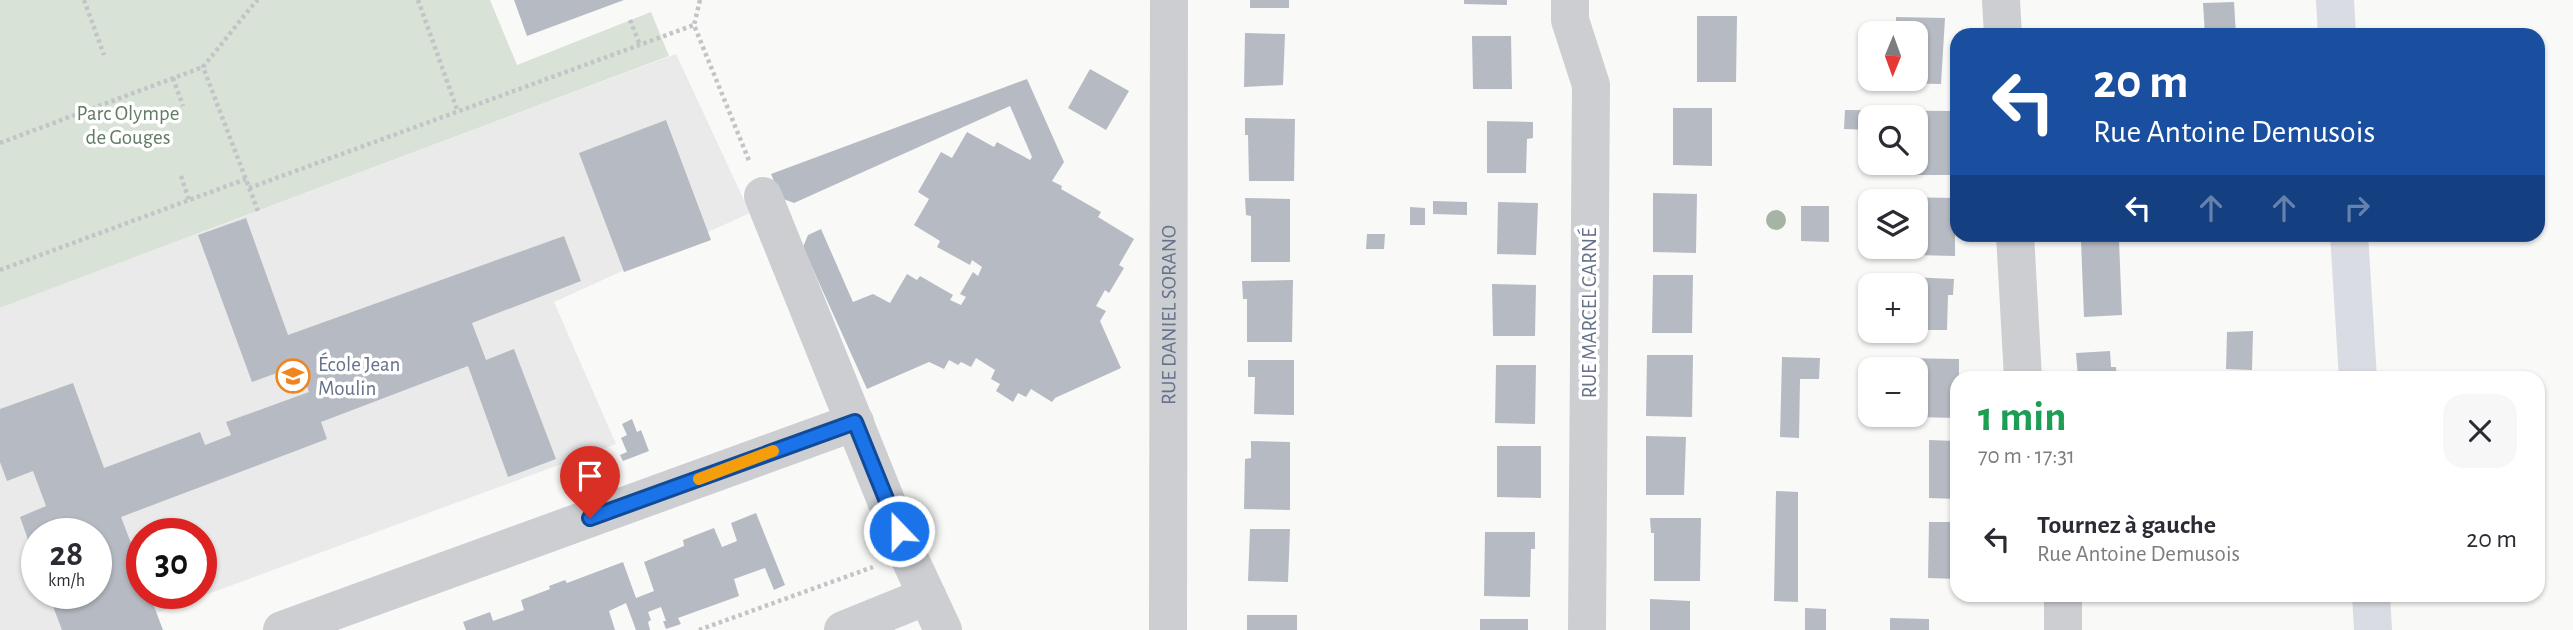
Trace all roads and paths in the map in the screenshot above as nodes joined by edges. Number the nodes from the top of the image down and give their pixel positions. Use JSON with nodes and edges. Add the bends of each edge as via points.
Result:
{"nodes":[{"id":1,"x":84,"y":0,"type":"edge"},
{"id":2,"x":260,"y":0,"type":"edge"},
{"id":3,"x":418,"y":0,"type":"edge"},
{"id":4,"x":699,"y":0,"type":"edge"},
{"id":5,"x":1169,"y":0,"type":"edge"},
{"id":6,"x":1570,"y":0,"type":"edge"},
{"id":7,"x":2001,"y":0,"type":"edge"},
{"id":8,"x":2335,"y":0,"type":"edge"},
{"id":9,"x":630,"y":20,"type":"dead end"},
{"id":10,"x":694,"y":25,"type":"junction"},
{"id":11,"x":2003,"y":28,"type":"edge"},
{"id":12,"x":2337,"y":28,"type":"edge"},
{"id":13,"x":640,"y":45,"type":"junction"},
{"id":14,"x":104,"y":55,"type":"dead end"},
{"id":15,"x":203,"y":67,"type":"junction"},
{"id":16,"x":173,"y":78,"type":"junction"},
{"id":17,"x":183,"y":106,"type":"dead end"},
{"id":18,"x":458,"y":112,"type":"junction"},
{"id":19,"x":0,"y":144,"type":"edge"},
{"id":20,"x":181,"y":176,"type":"dead end"},
{"id":21,"x":246,"y":178,"type":"junction"},
{"id":22,"x":249,"y":188,"type":"junction"},
{"id":23,"x":763,"y":196,"type":"joint"},
{"id":24,"x":189,"y":200,"type":"junction"},
{"id":25,"x":258,"y":211,"type":"dead end"},
{"id":26,"x":2015,"y":242,"type":"edge"},
{"id":27,"x":2350,"y":242,"type":"edge"},
{"id":28,"x":0,"y":270,"type":"edge"},
{"id":29,"x":2023,"y":371,"type":"edge"},
{"id":30,"x":2358,"y":371,"type":"edge"},
{"id":31,"x":855,"y":422,"type":"junction"},
{"id":32,"x":908,"y":555,"type":"junction"},
{"id":33,"x":2063,"y":602,"type":"edge"},
{"id":34,"x":2372,"y":602,"type":"edge"},
{"id":35,"x":935,"y":613,"type":"edge"},
{"id":36,"x":861,"y":627,"type":"edge"},
{"id":37,"x":282,"y":630,"type":"edge"},
{"id":38,"x":699,"y":630,"type":"edge"},
{"id":39,"x":1168,"y":630,"type":"edge"},
{"id":40,"x":1587,"y":630,"type":"edge"},
{"id":41,"x":2063,"y":630,"type":"edge"},
{"id":42,"x":2374,"y":630,"type":"edge"}],
"edges":[{"from":1,"to":14,"type":"path"},
{"from":2,"to":15,"type":"path"},
{"from":3,"to":18,"type":"path"},
{"from":4,"to":10,"type":"path"},
{"from":5,"to":39,"type":"street","name":"RUE DANIEL SORANO"},
{"from":6,"to":40,"type":"street","name":"RUE MARCEL CARNÉ","via":[[1570,20],[1591,85]]},
{"from":7,"to":11,"type":"street"},
{"from":8,"to":12,"type":"main road"},
{"from":9,"to":13,"type":"path"},
{"from":10,"to":13,"type":"path"},
{"from":10,"to":23,"type":"path"},
{"from":13,"to":18,"type":"path"},
{"from":15,"to":16,"type":"path"},
{"from":15,"to":21,"type":"path"},
{"from":16,"to":17,"type":"path"},
{"from":16,"to":19,"type":"path"},
{"from":18,"to":22,"type":"path"},
{"from":20,"to":24,"type":"path"},
{"from":21,"to":22,"type":"path"},
{"from":21,"to":24,"type":"path"},
{"from":22,"to":25,"type":"path"},
{"from":23,"to":31,"type":"street"},
{"from":24,"to":28,"type":"path"},
{"from":26,"to":29,"type":"street"},
{"from":27,"to":30,"type":"main road"},
{"from":31,"to":32,"type":"street"},
{"from":31,"to":37,"type":"street"},
{"from":32,"to":35,"type":"street"},
{"from":32,"to":38,"type":"path"},
{"from":33,"to":41,"type":"street"},
{"from":34,"to":42,"type":"main road"},
{"from":35,"to":36,"type":"street"}]}
